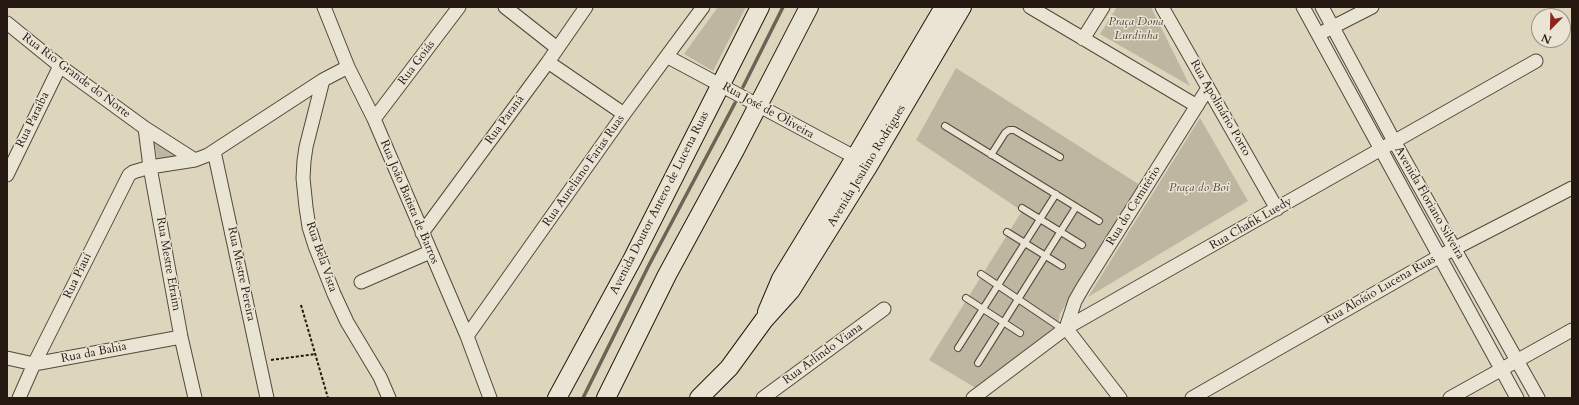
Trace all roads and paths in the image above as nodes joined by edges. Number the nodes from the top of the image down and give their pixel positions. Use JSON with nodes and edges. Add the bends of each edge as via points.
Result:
{"nodes":[{"id":1,"x":324,"y":7,"type":"edge"},
{"id":2,"x":459,"y":7,"type":"edge"},
{"id":3,"x":505,"y":7,"type":"edge"},
{"id":4,"x":586,"y":7,"type":"edge"},
{"id":5,"x":703,"y":7,"type":"edge"},
{"id":6,"x":760,"y":7,"type":"edge"},
{"id":7,"x":809,"y":7,"type":"edge"},
{"id":8,"x":944,"y":7,"type":"edge"},
{"id":9,"x":962,"y":7,"type":"edge"},
{"id":10,"x":1030,"y":7,"type":"edge"},
{"id":11,"x":1103,"y":7,"type":"edge"},
{"id":12,"x":1162,"y":7,"type":"edge"},
{"id":13,"x":1302,"y":7,"type":"edge"},
{"id":14,"x":1322,"y":7,"type":"edge"},
{"id":15,"x":1372,"y":7,"type":"edge"},
{"id":16,"x":8,"y":25,"type":"edge"},
{"id":17,"x":1333,"y":28,"type":"junction"},
{"id":18,"x":1318,"y":35,"type":"junction"},
{"id":19,"x":1083,"y":39,"type":"junction"},
{"id":20,"x":557,"y":48,"type":"junction"},
{"id":21,"x":668,"y":57,"type":"junction"},
{"id":22,"x":1536,"y":61,"type":"dead end"},
{"id":23,"x":548,"y":62,"type":"junction"},
{"id":24,"x":60,"y":66,"type":"junction"},
{"id":25,"x":348,"y":67,"type":"junction"},
{"id":26,"x":322,"y":80,"type":"junction"},
{"id":27,"x":721,"y":85,"type":"junction"},
{"id":28,"x":1208,"y":88,"type":"junction"},
{"id":29,"x":758,"y":105,"type":"junction"},
{"id":30,"x":1197,"y":106,"type":"junction"},
{"id":31,"x":624,"y":114,"type":"junction"},
{"id":32,"x":374,"y":119,"type":"junction"},
{"id":33,"x":945,"y":126,"type":"dead end"},
{"id":34,"x":145,"y":128,"type":"junction"},
{"id":35,"x":1394,"y":141,"type":"junction"},
{"id":36,"x":1380,"y":148,"type":"junction"},
{"id":37,"x":214,"y":151,"type":"junction"},
{"id":38,"x":991,"y":154,"type":"junction"},
{"id":39,"x":1060,"y":157,"type":"dead end"},
{"id":40,"x":195,"y":160,"type":"junction"},
{"id":41,"x":862,"y":162,"type":"junction"},
{"id":42,"x":150,"y":168,"type":"junction"},
{"id":43,"x":7,"y":175,"type":"edge"},
{"id":44,"x":1572,"y":188,"type":"edge"},
{"id":45,"x":1056,"y":194,"type":"junction"},
{"id":46,"x":1076,"y":207,"type":"junction"},
{"id":47,"x":1022,"y":208,"type":"dead end"},
{"id":48,"x":1277,"y":209,"type":"junction"},
{"id":49,"x":1040,"y":219,"type":"junction"},
{"id":50,"x":1099,"y":221,"type":"dead end"},
{"id":51,"x":1007,"y":232,"type":"dead end"},
{"id":52,"x":1060,"y":232,"type":"junction"},
{"id":53,"x":422,"y":233,"type":"junction"},
{"id":54,"x":1025,"y":243,"type":"junction"},
{"id":55,"x":1082,"y":244,"type":"dead end"},
{"id":56,"x":1455,"y":249,"type":"junction"},
{"id":57,"x":430,"y":252,"type":"junction"},
{"id":58,"x":1045,"y":256,"type":"junction"},
{"id":59,"x":1440,"y":256,"type":"junction"},
{"id":60,"x":1062,"y":266,"type":"dead end"},
{"id":61,"x":981,"y":274,"type":"dead end"},
{"id":62,"x":361,"y":282,"type":"dead end"},
{"id":63,"x":998,"y":285,"type":"junction"},
{"id":64,"x":966,"y":298,"type":"dead end"},
{"id":65,"x":1018,"y":299,"type":"junction"},
{"id":66,"x":301,"y":305,"type":"dead end"},
{"id":67,"x":884,"y":309,"type":"dead end"},
{"id":68,"x":983,"y":309,"type":"junction"},
{"id":69,"x":1003,"y":322,"type":"junction"},
{"id":70,"x":1065,"y":328,"type":"junction"},
{"id":71,"x":1572,"y":330,"type":"edge"},
{"id":72,"x":1020,"y":333,"type":"dead end"},
{"id":73,"x":467,"y":336,"type":"junction"},
{"id":74,"x":181,"y":337,"type":"junction"},
{"id":75,"x":958,"y":348,"type":"dead end"},
{"id":76,"x":316,"y":354,"type":"junction"},
{"id":77,"x":7,"y":358,"type":"edge"},
{"id":78,"x":1517,"y":360,"type":"junction"},
{"id":79,"x":260,"y":362,"type":"junction"},
{"id":80,"x":978,"y":363,"type":"dead end"},
{"id":81,"x":34,"y":364,"type":"junction"},
{"id":82,"x":1501,"y":369,"type":"junction"},
{"id":83,"x":484,"y":384,"type":"junction"},
{"id":84,"x":19,"y":398,"type":"edge"},
{"id":85,"x":195,"y":398,"type":"edge"},
{"id":86,"x":267,"y":398,"type":"edge"},
{"id":87,"x":328,"y":398,"type":"edge"},
{"id":88,"x":389,"y":398,"type":"edge"},
{"id":89,"x":477,"y":398,"type":"edge"},
{"id":90,"x":490,"y":398,"type":"edge"},
{"id":91,"x":557,"y":398,"type":"edge"},
{"id":92,"x":607,"y":398,"type":"edge"},
{"id":93,"x":699,"y":398,"type":"edge"},
{"id":94,"x":763,"y":398,"type":"edge"},
{"id":95,"x":973,"y":398,"type":"edge"},
{"id":96,"x":1120,"y":398,"type":"edge"},
{"id":97,"x":1192,"y":398,"type":"edge"},
{"id":98,"x":1450,"y":398,"type":"edge"},
{"id":99,"x":1518,"y":398,"type":"edge"},
{"id":100,"x":1538,"y":398,"type":"edge"}],
"edges":[{"from":1,"to":25,"type":"street","name":"Rua João Batista de Barros"},
{"from":2,"to":32,"type":"street","name":"Rua Goiás"},
{"from":3,"to":20,"type":"street"},
{"from":4,"to":20,"type":"street","name":"Rua Paraná"},
{"from":5,"to":21,"type":"street","name":"Rua Aureliano Farias Ruas"},
{"from":6,"to":27,"type":"main road","name":"Avenida Doutor Antero de Lucena Ruas"},
{"from":7,"to":29,"type":"main road"},
{"from":8,"to":41,"type":"main road","name":"Avenida Jesulino Rodrigues"},
{"from":9,"to":41,"type":"main road","name":"Avenida Jesulino Rodrigues"},
{"from":10,"to":19,"type":"street"},
{"from":11,"to":19,"type":"street"},
{"from":12,"to":28,"type":"street","name":"Rua Apolinário Porto"},
{"from":13,"to":18,"type":"street","name":"Avenida Floriano Silveira"},
{"from":14,"to":17,"type":"street","name":"Avenida Floriano Silveira"},
{"from":15,"to":17,"type":"street"},
{"from":16,"to":24,"type":"street","name":"Rua Rio Grande do Norte"},
{"from":17,"to":18,"type":"street"},
{"from":17,"to":35,"type":"street","name":"Avenida Floriano Silveira"},
{"from":18,"to":36,"type":"street","name":"Avenida Floriano Silveira"},
{"from":19,"to":30,"type":"street"},
{"from":20,"to":23,"type":"street","name":"Rua Paraná"},
{"from":21,"to":27,"type":"street","name":"Rua José de Oliveira"},
{"from":21,"to":31,"type":"street","name":"Rua Aureliano Farias Ruas"},
{"from":22,"to":35,"type":"street","name":"Rua Chafik Luedy"},
{"from":23,"to":31,"type":"street"},
{"from":23,"to":53,"type":"street","name":"Rua Paraná"},
{"from":24,"to":34,"type":"street","name":"Rua Rio Grande do Norte"},
{"from":24,"to":43,"type":"street","name":"Rua Paraíba"},
{"from":25,"to":26,"type":"street"},
{"from":25,"to":32,"type":"street","name":"Rua João Batista de Barros"},
{"from":26,"to":37,"type":"street"},
{"from":26,"to":88,"type":"street","name":"Rua Bela Vista","via":[[304,161],[309,227],[347,322],[380,377]]},
{"from":27,"to":29,"type":"street","name":"Rua José de Oliveira"},
{"from":27,"to":91,"type":"main road","name":"Avenida Doutor Antero de Lucena Ruas","via":[[632,260]]},
{"from":28,"to":30,"type":"street","name":"Rua do Cemitério"},
{"from":28,"to":48,"type":"street","name":"Rua Apolinário Porto"},
{"from":29,"to":41,"type":"street","name":"Rua José de Oliveira"},
{"from":29,"to":92,"type":"main road","via":[[667,275]]},
{"from":30,"to":70,"type":"street","name":"Rua do Cemitério","via":[[1083,287]]},
{"from":31,"to":73,"type":"street","name":"Rua Aureliano Farias Ruas"},
{"from":32,"to":53,"type":"street","name":"Rua João Batista de Barros"},
{"from":33,"to":38,"type":"lane"},
{"from":34,"to":40,"type":"street","name":"Rua Rio Grande do Norte"},
{"from":34,"to":42,"type":"street","name":"Rua Mestre Efraim"},
{"from":35,"to":36,"type":"street","name":"Rua Chafik Luedy"},
{"from":35,"to":56,"type":"street","name":"Avenida Floriano Silveira"},
{"from":36,"to":48,"type":"street","name":"Rua Chafik Luedy"},
{"from":36,"to":59,"type":"street","name":"Avenida Floriano Silveira"},
{"from":37,"to":40,"type":"street","name":"Rua Piauí"},
{"from":37,"to":79,"type":"street","name":"Rua Mestre Pereira"},
{"from":38,"to":39,"type":"lane","via":[[1005,133],[1014,130]]},
{"from":38,"to":45,"type":"lane"},
{"from":40,"to":42,"type":"street","name":"Rua Piauí"},
{"from":41,"to":93,"type":"main road","name":"Avenida Jesulino Rodrigues","via":[[781,279],[764,320],[729,368]]},
{"from":42,"to":74,"type":"street","name":"Rua Mestre Efraim"},
{"from":42,"to":81,"type":"street","name":"Rua Piauí","via":[[133,172],[126,179]]},
{"from":44,"to":56,"type":"street","name":"Rua Aloísio Lucena Ruas"},
{"from":45,"to":46,"type":"lane"},
{"from":45,"to":49,"type":"lane"},
{"from":46,"to":50,"type":"lane"},
{"from":46,"to":52,"type":"lane"},
{"from":47,"to":49,"type":"lane"},
{"from":48,"to":70,"type":"street","name":"Rua Chafik Luedy"},
{"from":49,"to":52,"type":"lane"},
{"from":49,"to":54,"type":"lane"},
{"from":51,"to":54,"type":"lane"},
{"from":52,"to":55,"type":"lane"},
{"from":52,"to":58,"type":"lane"},
{"from":53,"to":57,"type":"street","name":"Rua João Batista de Barros"},
{"from":54,"to":58,"type":"lane"},
{"from":54,"to":63,"type":"lane"},
{"from":56,"to":59,"type":"street","name":"Rua Aloísio Lucena Ruas"},
{"from":56,"to":78,"type":"street","name":"Avenida Floriano Silveira"},
{"from":57,"to":62,"type":"street"},
{"from":57,"to":73,"type":"street","name":"Rua João Batista de Barros"},
{"from":58,"to":60,"type":"lane"},
{"from":58,"to":65,"type":"lane"},
{"from":59,"to":82,"type":"street","name":"Avenida Floriano Silveira"},
{"from":59,"to":97,"type":"street","name":"Rua Aloísio Lucena Ruas"},
{"from":61,"to":63,"type":"lane"},
{"from":63,"to":65,"type":"lane"},
{"from":63,"to":68,"type":"lane"},
{"from":64,"to":68,"type":"lane"},
{"from":65,"to":69,"type":"lane"},
{"from":65,"to":70,"type":"lane"},
{"from":66,"to":76,"type":"path"},
{"from":67,"to":94,"type":"street","name":"Rua Arlindo Viana"},
{"from":68,"to":69,"type":"lane"},
{"from":68,"to":75,"type":"lane"},
{"from":69,"to":72,"type":"lane"},
{"from":69,"to":80,"type":"lane"},
{"from":70,"to":95,"type":"street","name":"Rua Chafik Luedy"},
{"from":70,"to":96,"type":"street"},
{"from":71,"to":78,"type":"street"},
{"from":73,"to":83,"type":"street","name":"Rua João Batista de Barros"},
{"from":74,"to":81,"type":"street","name":"Rua da Bahia"},
{"from":74,"to":85,"type":"street","name":"Rua Mestre Efraim"},
{"from":76,"to":79,"type":"path"},
{"from":76,"to":87,"type":"path"},
{"from":77,"to":81,"type":"street","name":"Rua da Bahia"},
{"from":78,"to":82,"type":"street"},
{"from":78,"to":100,"type":"street","name":"Avenida Floriano Silveira"},
{"from":79,"to":86,"type":"street","name":"Rua Mestre Pereira"},
{"from":81,"to":84,"type":"street","name":"Rua Piauí"},
{"from":82,"to":98,"type":"street"},
{"from":82,"to":99,"type":"street","name":"Avenida Floriano Silveira"},
{"from":83,"to":89,"type":"street"},
{"from":83,"to":90,"type":"street","name":"Rua João Batista de Barros"}]}
